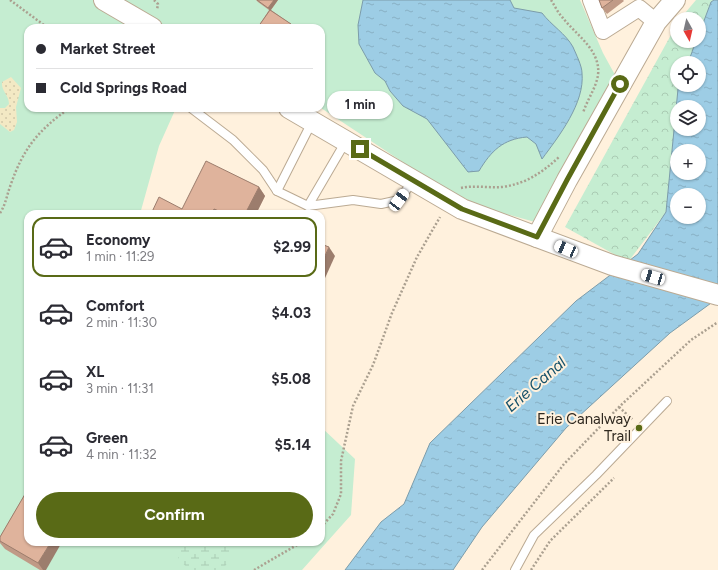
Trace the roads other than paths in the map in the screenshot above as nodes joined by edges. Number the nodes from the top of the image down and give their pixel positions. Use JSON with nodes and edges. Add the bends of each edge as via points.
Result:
{"nodes":[{"id":1,"x":104,"y":0,"type":"edge"},
{"id":2,"x":591,"y":0,"type":"edge"},
{"id":3,"x":675,"y":0,"type":"edge"},
{"id":4,"x":656,"y":22,"type":"junction"},
{"id":5,"x":145,"y":24,"type":"edge"},
{"id":6,"x":196,"y":112,"type":"edge"},
{"id":7,"x":296,"y":112,"type":"edge"},
{"id":8,"x":312,"y":122,"type":"junction"},
{"id":9,"x":346,"y":141,"type":"junction"},
{"id":10,"x":413,"y":180,"type":"junction"},
{"id":11,"x":277,"y":191,"type":"junction"},
{"id":12,"x":308,"y":206,"type":"junction"},
{"id":13,"x":537,"y":237,"type":"junction"},
{"id":14,"x":718,"y":295,"type":"edge"},
{"id":15,"x":667,"y":401,"type":"dead end"},
{"id":16,"x":515,"y":570,"type":"edge"}],
"edges":[{"from":1,"to":5,"type":"street"},
{"from":2,"to":4,"type":"street","via":[[603,31],[639,8]]},
{"from":3,"to":4,"type":"street"},
{"from":4,"to":13,"type":"street"},
{"from":6,"to":11,"type":"lane","via":[[233,140],[263,170]]},
{"from":7,"to":8,"type":"street"},
{"from":8,"to":9,"type":"street"},
{"from":8,"to":11,"type":"lane"},
{"from":9,"to":10,"type":"street"},
{"from":9,"to":12,"type":"lane"},
{"from":10,"to":12,"type":"lane","via":[[399,200],[381,204],[353,200]]},
{"from":10,"to":13,"type":"street","via":[[462,209]]},
{"from":11,"to":12,"type":"lane"},
{"from":13,"to":14,"type":"street","via":[[612,265]]},
{"from":15,"to":16,"type":"lane","via":[[534,534]]}]}
